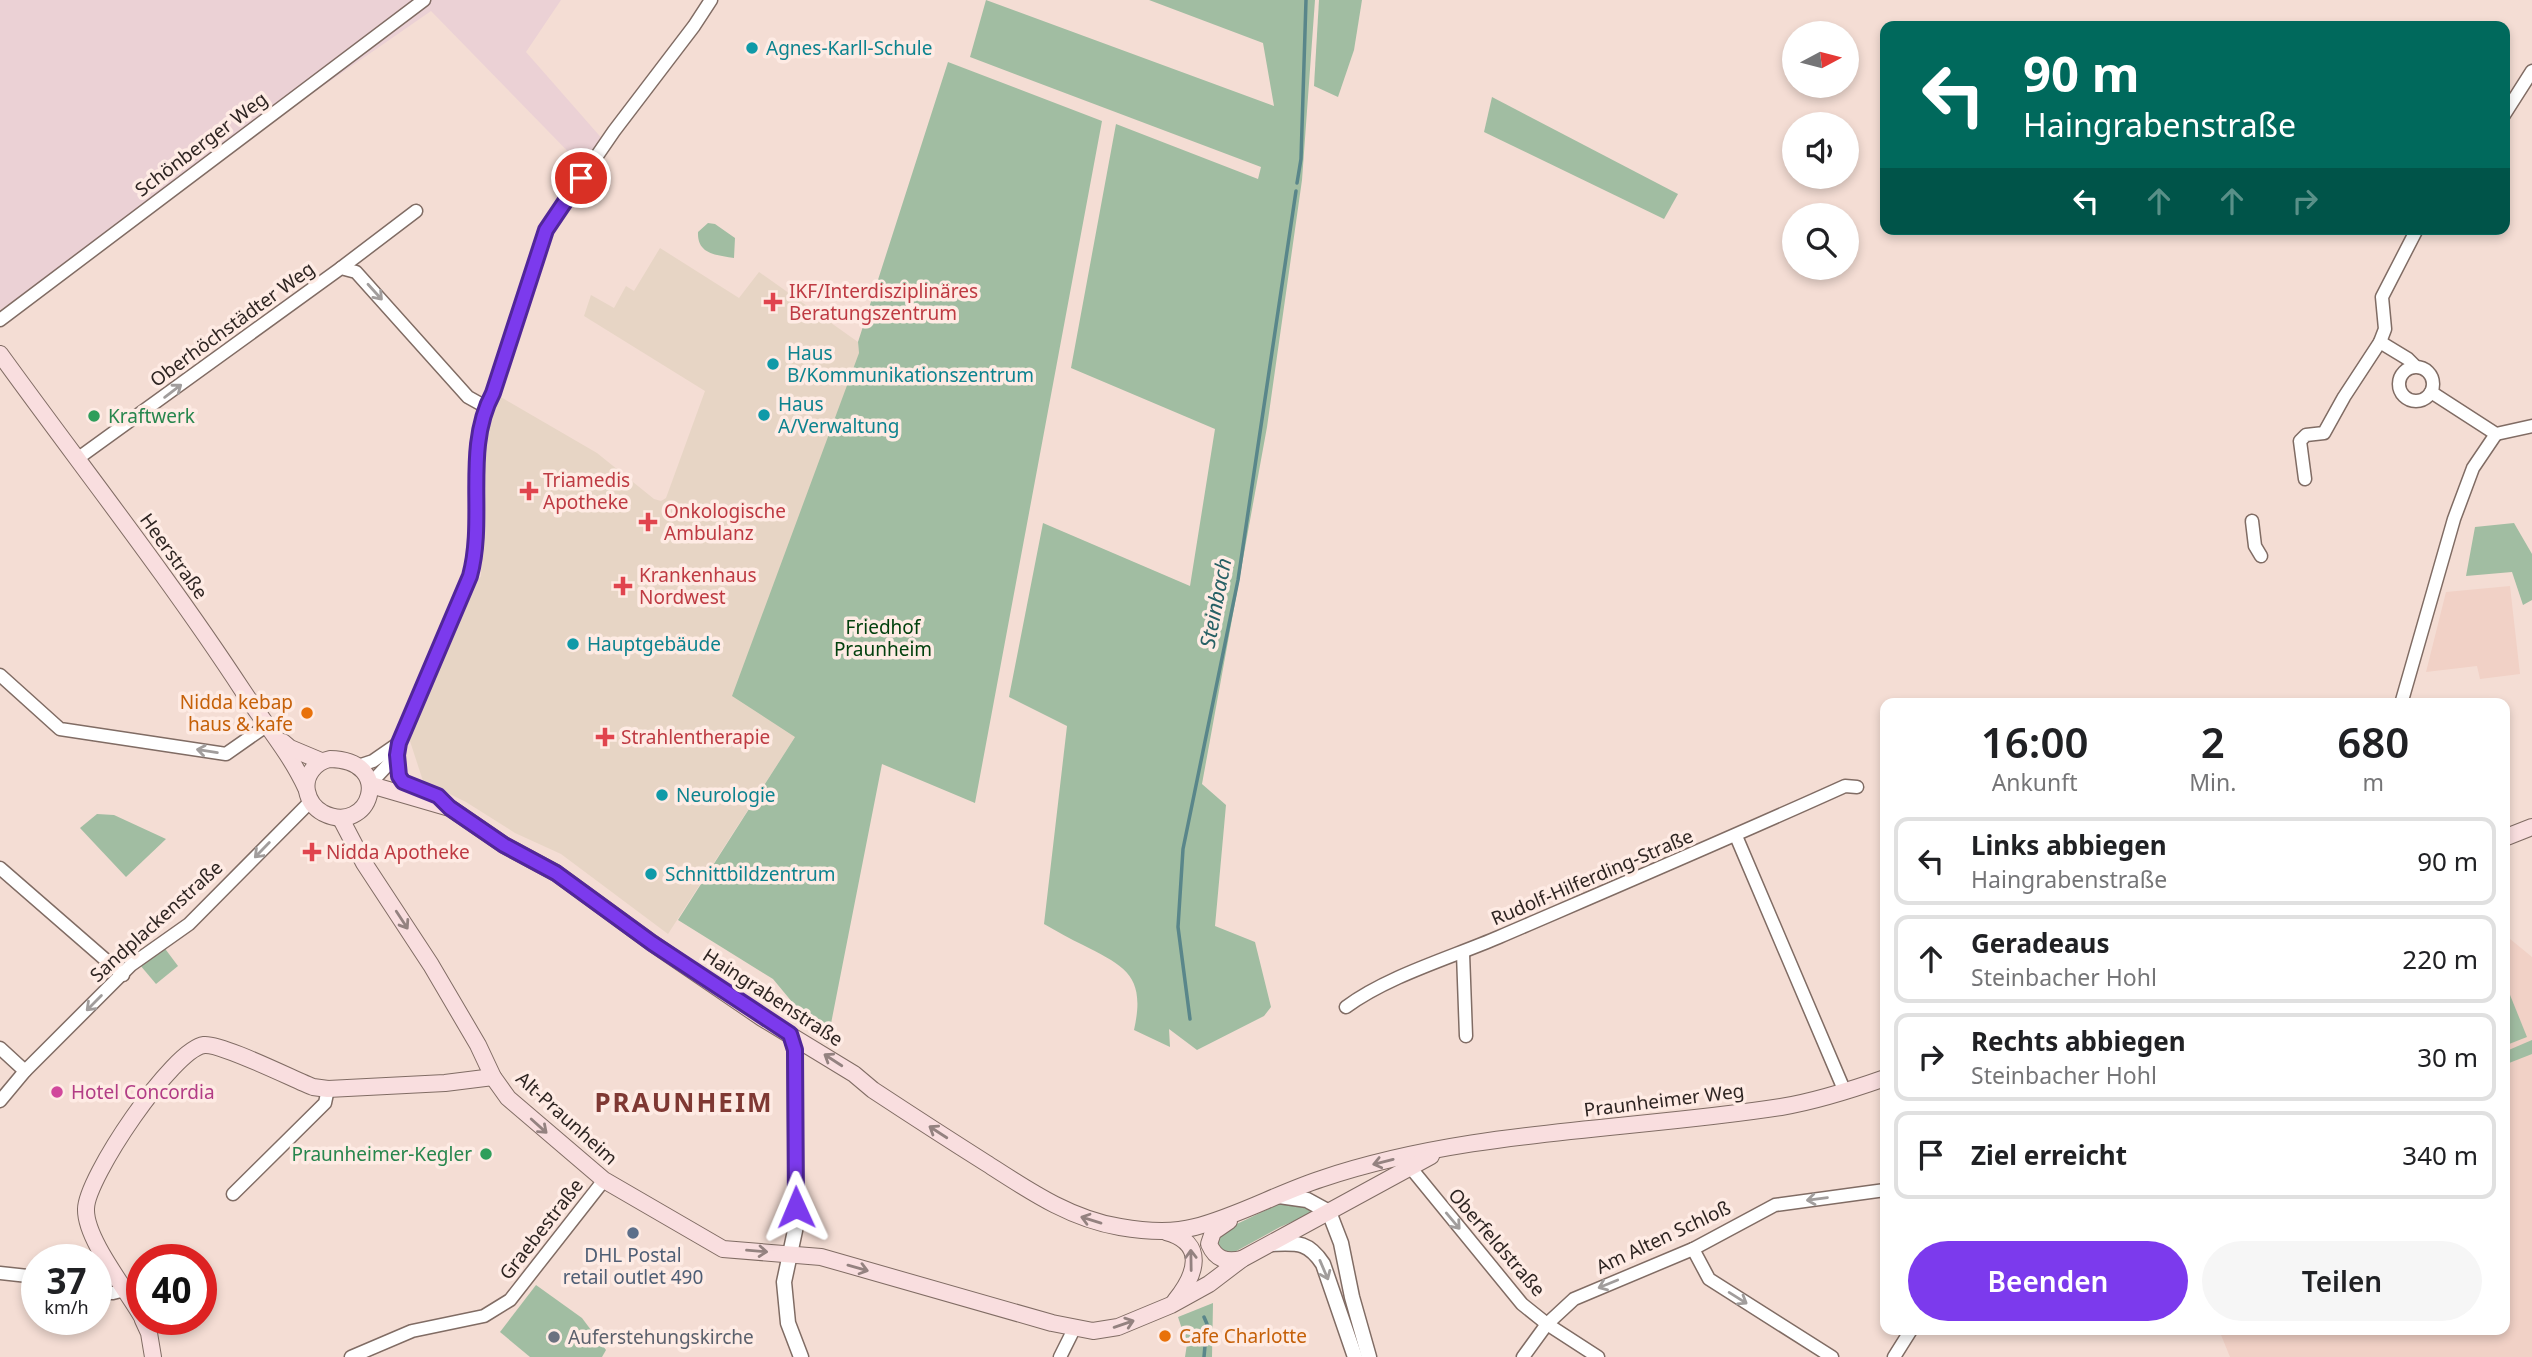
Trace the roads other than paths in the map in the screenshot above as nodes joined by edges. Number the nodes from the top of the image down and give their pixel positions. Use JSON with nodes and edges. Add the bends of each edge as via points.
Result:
{"nodes":[{"id":1,"x":424,"y":0,"type":"edge"},
{"id":2,"x":711,"y":0,"type":"edge"},
{"id":3,"x":2532,"y":71,"type":"edge"},
{"id":4,"x":2510,"y":106,"type":"edge"},
{"id":5,"x":416,"y":211,"type":"dead end"},
{"id":6,"x":2414,"y":235,"type":"edge"},
{"id":7,"x":341,"y":268,"type":"junction"},
{"id":8,"x":0,"y":320,"type":"edge"},
{"id":9,"x":2380,"y":342,"type":"junction"},
{"id":10,"x":0,"y":354,"type":"edge"},
{"id":11,"x":2415,"y":366,"type":"junction"},
{"id":12,"x":2431,"y":393,"type":"junction"},
{"id":13,"x":486,"y":407,"type":"junction"},
{"id":14,"x":2532,"y":426,"type":"edge"},
{"id":15,"x":2496,"y":434,"type":"junction"},
{"id":16,"x":77,"y":459,"type":"junction"},
{"id":17,"x":2305,"y":479,"type":"dead end"},
{"id":18,"x":2252,"y":521,"type":"dead end"},
{"id":19,"x":2260,"y":556,"type":"dead end"},
{"id":20,"x":0,"y":675,"type":"edge"},
{"id":21,"x":2403,"y":698,"type":"edge"},
{"id":22,"x":266,"y":726,"type":"junction"},
{"id":23,"x":398,"y":749,"type":"junction"},
{"id":24,"x":320,"y":761,"type":"junction"},
{"id":25,"x":358,"y":766,"type":"junction"},
{"id":26,"x":371,"y":785,"type":"junction"},
{"id":27,"x":1857,"y":787,"type":"dead end"},
{"id":28,"x":308,"y":795,"type":"junction"},
{"id":29,"x":450,"y":808,"type":"junction"},
{"id":30,"x":341,"y":819,"type":"junction"},
{"id":31,"x":2532,"y":827,"type":"edge"},
{"id":32,"x":1736,"y":836,"type":"junction"},
{"id":33,"x":2510,"y":836,"type":"edge"},
{"id":34,"x":0,"y":869,"type":"edge"},
{"id":35,"x":1463,"y":953,"type":"junction"},
{"id":36,"x":123,"y":975,"type":"junction"},
{"id":37,"x":1346,"y":1007,"type":"dead end"},
{"id":38,"x":790,"y":1034,"type":"junction"},
{"id":39,"x":1466,"y":1036,"type":"dead end"},
{"id":40,"x":0,"y":1048,"type":"edge"},
{"id":41,"x":24,"y":1071,"type":"junction"},
{"id":42,"x":493,"y":1077,"type":"junction"},
{"id":43,"x":1880,"y":1080,"type":"edge"},
{"id":44,"x":328,"y":1089,"type":"junction"},
{"id":45,"x":1845,"y":1091,"type":"junction"},
{"id":46,"x":0,"y":1101,"type":"edge"},
{"id":47,"x":1446,"y":1148,"type":"junction"},
{"id":48,"x":1410,"y":1167,"type":"junction"},
{"id":49,"x":604,"y":1181,"type":"junction"},
{"id":50,"x":1880,"y":1190,"type":"edge"},
{"id":51,"x":233,"y":1194,"type":"dead end"},
{"id":52,"x":1277,"y":1196,"type":"junction"},
{"id":53,"x":1242,"y":1211,"type":"junction"},
{"id":54,"x":1329,"y":1212,"type":"junction"},
{"id":55,"x":1158,"y":1230,"type":"junction"},
{"id":56,"x":1270,"y":1244,"type":"junction"},
{"id":57,"x":1693,"y":1249,"type":"junction"},
{"id":58,"x":791,"y":1255,"type":"junction"},
{"id":59,"x":1242,"y":1259,"type":"junction"},
{"id":60,"x":0,"y":1273,"type":"edge"},
{"id":61,"x":21,"y":1275,"type":"edge"},
{"id":62,"x":125,"y":1290,"type":"joint"},
{"id":63,"x":112,"y":1291,"type":"edge"},
{"id":64,"x":1171,"y":1306,"type":"junction"},
{"id":65,"x":1547,"y":1324,"type":"junction"},
{"id":66,"x":1074,"y":1329,"type":"junction"},
{"id":67,"x":149,"y":1335,"type":"edge"},
{"id":68,"x":1908,"y":1335,"type":"edge"},
{"id":69,"x":153,"y":1357,"type":"edge"},
{"id":70,"x":351,"y":1357,"type":"edge"},
{"id":71,"x":802,"y":1357,"type":"edge"},
{"id":72,"x":1060,"y":1357,"type":"edge"},
{"id":73,"x":1354,"y":1357,"type":"edge"},
{"id":74,"x":1370,"y":1357,"type":"edge"},
{"id":75,"x":1523,"y":1357,"type":"edge"},
{"id":76,"x":1598,"y":1357,"type":"edge"},
{"id":77,"x":1832,"y":1357,"type":"edge"},
{"id":78,"x":1894,"y":1357,"type":"edge"}],
"edges":[{"from":1,"to":8,"type":"street","name":"Schönberger Weg"},
{"from":2,"to":13,"type":"street","via":[[546,230]]},
{"from":3,"to":4,"type":"street"},
{"from":5,"to":7,"type":"street","name":"Oberhöchstädter Weg"},
{"from":6,"to":9,"type":"street","via":[[2382,297],[2385,329]]},
{"from":7,"to":13,"type":"street","name":"Oberhöchstädter Weg","one_way":true,"via":[[356,272],[468,397]]},
{"from":16,"to":7,"type":"street","name":"Oberhöchstädter Weg","one_way":true},
{"from":9,"to":11,"type":"street"},
{"from":9,"to":17,"type":"street","via":[[2324,433],[2306,435],[2300,441]]},
{"from":10,"to":16,"type":"main road","name":"Heerstraße"},
{"from":11,"to":12,"type":"street","via":[[2430,374]]},
{"from":11,"to":12,"type":"street","via":[[2402,374],[2404,396],[2415,401]]},
{"from":12,"to":15,"type":"street"},
{"from":13,"to":23,"type":"street","via":[[477,462],[474,560]]},
{"from":14,"to":15,"type":"street"},
{"from":15,"to":21,"type":"street","via":[[2473,468],[2454,519]]},
{"from":16,"to":22,"type":"main road","name":"Heerstraße"},
{"from":18,"to":19,"type":"street"},
{"from":22,"to":20,"type":"street","one_way":true,"via":[[226,754],[60,729]]},
{"from":22,"to":24,"type":"main road","via":[[290,748]]},
{"from":22,"to":28,"type":"main road","name":"Heerstraße","via":[[297,768]]},
{"from":23,"to":25,"type":"street"},
{"from":23,"to":26,"type":"street"},
{"from":23,"to":29,"type":"street","via":[[403,782],[438,796]]},
{"from":24,"to":25,"type":"main road","via":[[340,760]]},
{"from":24,"to":28,"type":"main road","via":[[313,768]]},
{"from":25,"to":26,"type":"main road"},
{"from":26,"to":29,"type":"main road","name":"Haingrabenstraße"},
{"from":26,"to":30,"type":"main road","via":[[364,806]]},
{"from":27,"to":32,"type":"street","name":"Rudolf-Hilferding-Straße","via":[[1844,786]]},
{"from":28,"to":30,"type":"main road","via":[[318,811]]},
{"from":28,"to":36,"type":"street","name":"Sandplackenstraße","one_way":true,"via":[[189,924]]},
{"from":29,"to":38,"type":"main road","name":"Haingrabenstraße","via":[[556,873]]},
{"from":30,"to":42,"type":"main road","one_way":true},
{"from":31,"to":33,"type":"main road"},
{"from":32,"to":35,"type":"street","name":"Rudolf-Hilferding-Straße"},
{"from":32,"to":45,"type":"street"},
{"from":34,"to":36,"type":"street"},
{"from":35,"to":37,"type":"street","name":"Rudolf-Hilferding-Straße","via":[[1368,991]]},
{"from":35,"to":39,"type":"street"},
{"from":36,"to":41,"type":"street","name":"Sandplackenstraße","one_way":true},
{"from":55,"to":38,"type":"main road","name":"Haingrabenstraße","one_way":true,"via":[[1107,1224],[1054,1205]]},
{"from":38,"to":58,"type":"street","via":[[795,1050],[796,1226]]},
{"from":40,"to":41,"type":"street"},
{"from":41,"to":46,"type":"street","name":"Sandplackenstraße"},
{"from":42,"to":44,"type":"main road","name":"Alt-Praunheim"},
{"from":42,"to":49,"type":"main road","name":"Alt-Praunheim","one_way":true,"via":[[533,1121]]},
{"from":43,"to":45,"type":"main road","name":"Praunheimer Weg"},
{"from":44,"to":51,"type":"street","via":[[325,1103]]},
{"from":44,"to":62,"type":"main road","name":"Alt-Praunheim","via":[[205,1045],[176,1063],[133,1118],[88,1197],[87,1222]]},
{"from":45,"to":47,"type":"main road","name":"Praunheimer Weg","via":[[1782,1107]]},
{"from":47,"to":48,"type":"main road","name":"Praunheimer Weg"},
{"from":47,"to":52,"type":"main road","name":"Praunheimer Weg","one_way":true,"via":[[1352,1170]]},
{"from":48,"to":54,"type":"main road","name":"Praunheimer Weg"},
{"from":48,"to":65,"type":"street","name":"Oberfeldstraße","one_way":true,"via":[[1522,1304]]},
{"from":49,"to":58,"type":"main road","name":"Alt-Praunheim","one_way":true,"via":[[723,1249]]},
{"from":49,"to":70,"type":"street","name":"Graebestraße","via":[[510,1300],[484,1316],[412,1331]]},
{"from":50,"to":57,"type":"street","name":"Am Alten Schloß","one_way":true,"via":[[1774,1205]]},
{"from":52,"to":53,"type":"main road","name":"Praunheimer Weg"},
{"from":52,"to":54,"type":"street","via":[[1307,1200]]},
{"from":53,"to":55,"type":"main road","name":"Praunheimer Weg","via":[[1192,1228]]},
{"from":53,"to":59,"type":"main road","via":[[1213,1233],[1209,1244],[1222,1260]]},
{"from":54,"to":56,"type":"main road","name":"Praunheimer Weg"},
{"from":54,"to":74,"type":"street"},
{"from":64,"to":55,"type":"main road","one_way":true,"via":[[1191,1276],[1194,1260],[1190,1245],[1180,1236]]},
{"from":56,"to":59,"type":"main road","name":"Praunheimer Weg"},
{"from":56,"to":73,"type":"street","one_way":true,"via":[[1293,1243],[1316,1253]]},
{"from":57,"to":65,"type":"street","name":"Am Alten Schloß","one_way":true,"via":[[1574,1299]]},
{"from":57,"to":77,"type":"street","one_way":true,"via":[[1709,1279]]},
{"from":58,"to":66,"type":"main road","name":"Alt-Praunheim","one_way":true,"via":[[821,1257]]},
{"from":58,"to":71,"type":"street","via":[[784,1282],[788,1323]]},
{"from":59,"to":64,"type":"main road","name":"Praunheimer Weg"},
{"from":60,"to":61,"type":"street"},
{"from":62,"to":63,"type":"street"},
{"from":66,"to":64,"type":"main road","name":"Alt-Praunheim","one_way":true,"via":[[1118,1327]]},
{"from":65,"to":75,"type":"street","name":"Am Alten Schloß"},
{"from":65,"to":76,"type":"street","name":"Oberfeldstraße"},
{"from":66,"to":72,"type":"street"},
{"from":67,"to":69,"type":"main road","name":"Alt-Praunheim"},
{"from":68,"to":78,"type":"street"}]}
